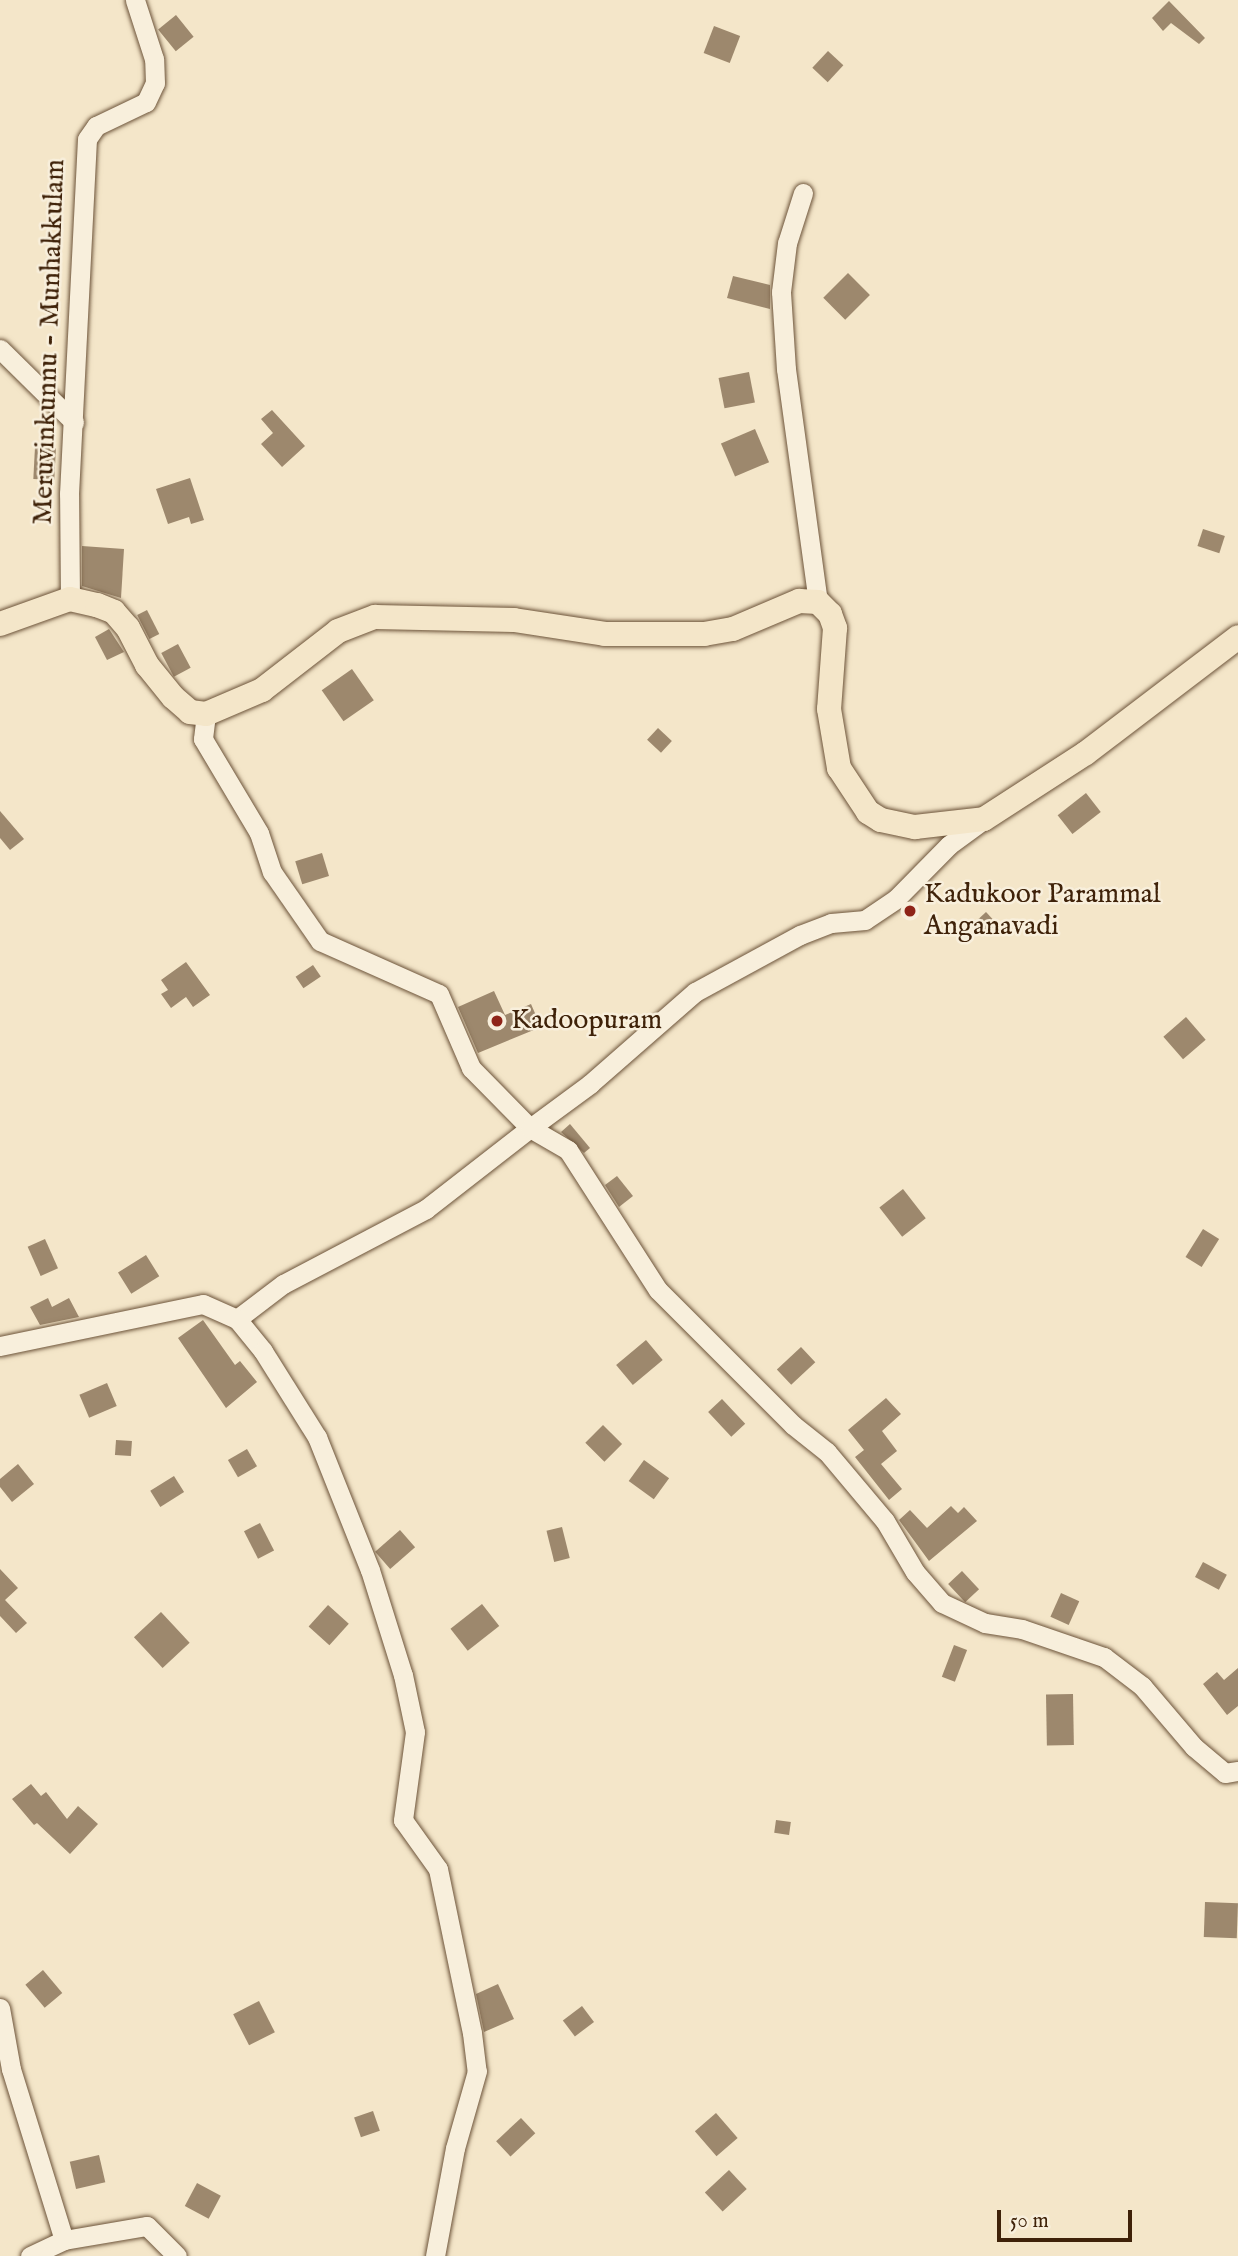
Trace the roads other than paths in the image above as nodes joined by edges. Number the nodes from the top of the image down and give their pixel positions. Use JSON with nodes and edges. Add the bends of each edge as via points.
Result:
{"nodes":[{"id":1,"x":135,"y":0,"type":"edge"},
{"id":2,"x":803,"y":193,"type":"dead end"},
{"id":3,"x":0,"y":349,"type":"edge"},
{"id":4,"x":74,"y":422,"type":"junction"},
{"id":5,"x":70,"y":599,"type":"junction"},
{"id":6,"x":818,"y":602,"type":"junction"},
{"id":7,"x":0,"y":624,"type":"edge"},
{"id":8,"x":1238,"y":637,"type":"edge"},
{"id":9,"x":206,"y":714,"type":"junction"},
{"id":10,"x":984,"y":819,"type":"junction"},
{"id":11,"x":530,"y":1128,"type":"junction"},
{"id":12,"x":237,"y":1319,"type":"junction"},
{"id":13,"x":0,"y":1346,"type":"edge"},
{"id":14,"x":1238,"y":1771,"type":"edge"},
{"id":15,"x":0,"y":2008,"type":"edge"},
{"id":16,"x":64,"y":2240,"type":"junction"},
{"id":17,"x":30,"y":2256,"type":"edge"},
{"id":18,"x":177,"y":2256,"type":"edge"},
{"id":19,"x":435,"y":2256,"type":"edge"}],
"edges":[{"from":1,"to":4,"type":"street","name":"Meruvinkunnu - Munhakkulam","via":[[155,59],[155,83],[146,102],[96,126],[86,139]]},
{"from":2,"to":6,"type":"street","via":[[787,243],[781,292],[786,369]]},
{"from":3,"to":4,"type":"street"},
{"from":4,"to":5,"type":"street","name":"Meruvinkunnu - Munhakkulam"},
{"from":5,"to":7,"type":"main road"},
{"from":5,"to":9,"type":"main road","via":[[114,612],[158,681],[190,712]]},
{"from":6,"to":9,"type":"main road","via":[[799,601],[733,629],[704,634],[605,634],[514,620],[375,617],[338,631],[262,690]]},
{"from":6,"to":10,"type":"main road","via":[[835,628],[830,722],[839,768],[857,799],[881,820],[898,824]]},
{"from":8,"to":10,"type":"main road","via":[[1086,753]]},
{"from":9,"to":11,"type":"street","via":[[203,739],[259,833],[272,872],[320,941],[439,994],[471,1068]]},
{"from":10,"to":11,"type":"street","via":[[949,845],[896,900],[865,920],[831,923],[800,935],[695,992],[590,1084]]},
{"from":11,"to":12,"type":"street","via":[[426,1209],[283,1284]]},
{"from":11,"to":14,"type":"street","via":[[568,1150],[658,1290],[793,1425],[827,1452],[884,1521],[915,1572],[942,1603],[985,1623],[1022,1629],[1104,1657],[1142,1686],[1194,1747],[1225,1773]]},
{"from":12,"to":13,"type":"street","via":[[203,1304]]},
{"from":12,"to":19,"type":"street","via":[[263,1351],[317,1437],[370,1570],[403,1675],[415,1732],[403,1820],[438,1870],[477,2071],[455,2148]]},
{"from":15,"to":16,"type":"street","via":[[11,2069]]},
{"from":16,"to":17,"type":"street"},
{"from":16,"to":18,"type":"street","via":[[147,2226]]}]}
